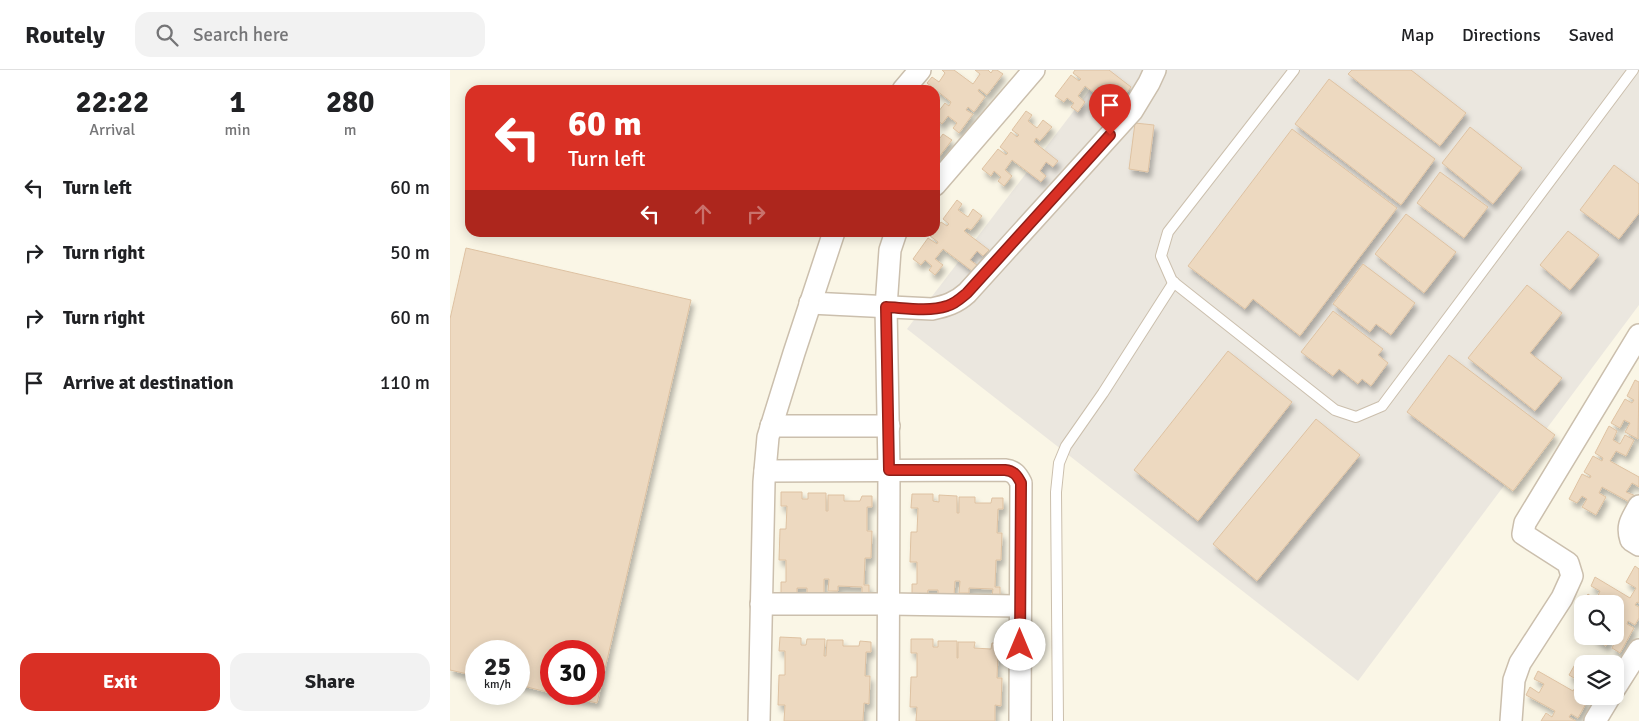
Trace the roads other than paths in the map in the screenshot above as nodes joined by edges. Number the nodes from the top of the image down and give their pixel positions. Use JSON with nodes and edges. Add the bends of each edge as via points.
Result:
{"nodes":[{"id":1,"x":920,"y":70,"type":"edge"},
{"id":2,"x":1034,"y":70,"type":"edge"},
{"id":3,"x":1155,"y":70,"type":"edge"},
{"id":4,"x":1294,"y":70,"type":"edge"},
{"id":5,"x":1633,"y":70,"type":"edge"},
{"id":6,"x":907,"y":85,"type":"edge"},
{"id":7,"x":940,"y":179,"type":"edge"},
{"id":8,"x":832,"y":237,"type":"edge"},
{"id":9,"x":894,"y":237,"type":"edge"},
{"id":10,"x":1174,"y":282,"type":"junction"},
{"id":11,"x":810,"y":303,"type":"junction"},
{"id":12,"x":886,"y":307,"type":"junction"},
{"id":13,"x":1639,"y":335,"type":"edge"},
{"id":14,"x":771,"y":426,"type":"junction"},
{"id":15,"x":888,"y":426,"type":"junction"},
{"id":16,"x":889,"y":470,"type":"junction"},
{"id":17,"x":765,"y":471,"type":"junction"},
{"id":18,"x":1639,"y":506,"type":"edge"},
{"id":19,"x":1639,"y":545,"type":"edge"},
{"id":20,"x":761,"y":604,"type":"junction"},
{"id":21,"x":889,"y":604,"type":"junction"},
{"id":22,"x":1020,"y":606,"type":"junction"},
{"id":23,"x":1639,"y":650,"type":"edge"},
{"id":24,"x":1624,"y":674,"type":"edge"},
{"id":25,"x":1605,"y":705,"type":"edge"},
{"id":26,"x":758,"y":721,"type":"edge"},
{"id":27,"x":888,"y":721,"type":"edge"},
{"id":28,"x":1020,"y":721,"type":"edge"},
{"id":29,"x":1058,"y":721,"type":"edge"},
{"id":30,"x":1511,"y":721,"type":"edge"},
{"id":31,"x":1595,"y":721,"type":"edge"}],
"edges":[{"from":1,"to":6,"type":"street"},
{"from":2,"to":7,"type":"street"},
{"from":3,"to":12,"type":"street","via":[[1132,111],[967,293],[947,306],[932,309]]},
{"from":4,"to":10,"type":"lane","via":[[1168,232],[1161,256]]},
{"from":5,"to":10,"type":"lane","via":[[1382,406],[1356,417],[1335,410]]},
{"from":8,"to":11,"type":"street"},
{"from":9,"to":12,"type":"street","via":[[890,250]]},
{"from":10,"to":29,"type":"lane","via":[[1066,446],[1060,463],[1056,492]]},
{"from":11,"to":12,"type":"street"},
{"from":11,"to":14,"type":"street"},
{"from":12,"to":15,"type":"street"},
{"from":13,"to":30,"type":"street","via":[[1525,523],[1523,534],[1568,563],[1572,576],[1562,598],[1520,663],[1514,680]]},
{"from":14,"to":15,"type":"street"},
{"from":14,"to":17,"type":"street"},
{"from":15,"to":16,"type":"street"},
{"from":16,"to":17,"type":"street"},
{"from":16,"to":21,"type":"street"},
{"from":16,"to":22,"type":"street","via":[[1005,470],[1018,476],[1021,483]]},
{"from":17,"to":20,"type":"street"},
{"from":18,"to":19,"type":"street","via":[[1628,530],[1631,540]]},
{"from":20,"to":21,"type":"street"},
{"from":20,"to":26,"type":"street"},
{"from":21,"to":22,"type":"street"},
{"from":21,"to":27,"type":"street"},
{"from":22,"to":28,"type":"street"},
{"from":23,"to":24,"type":"street"},
{"from":25,"to":31,"type":"street"}]}
